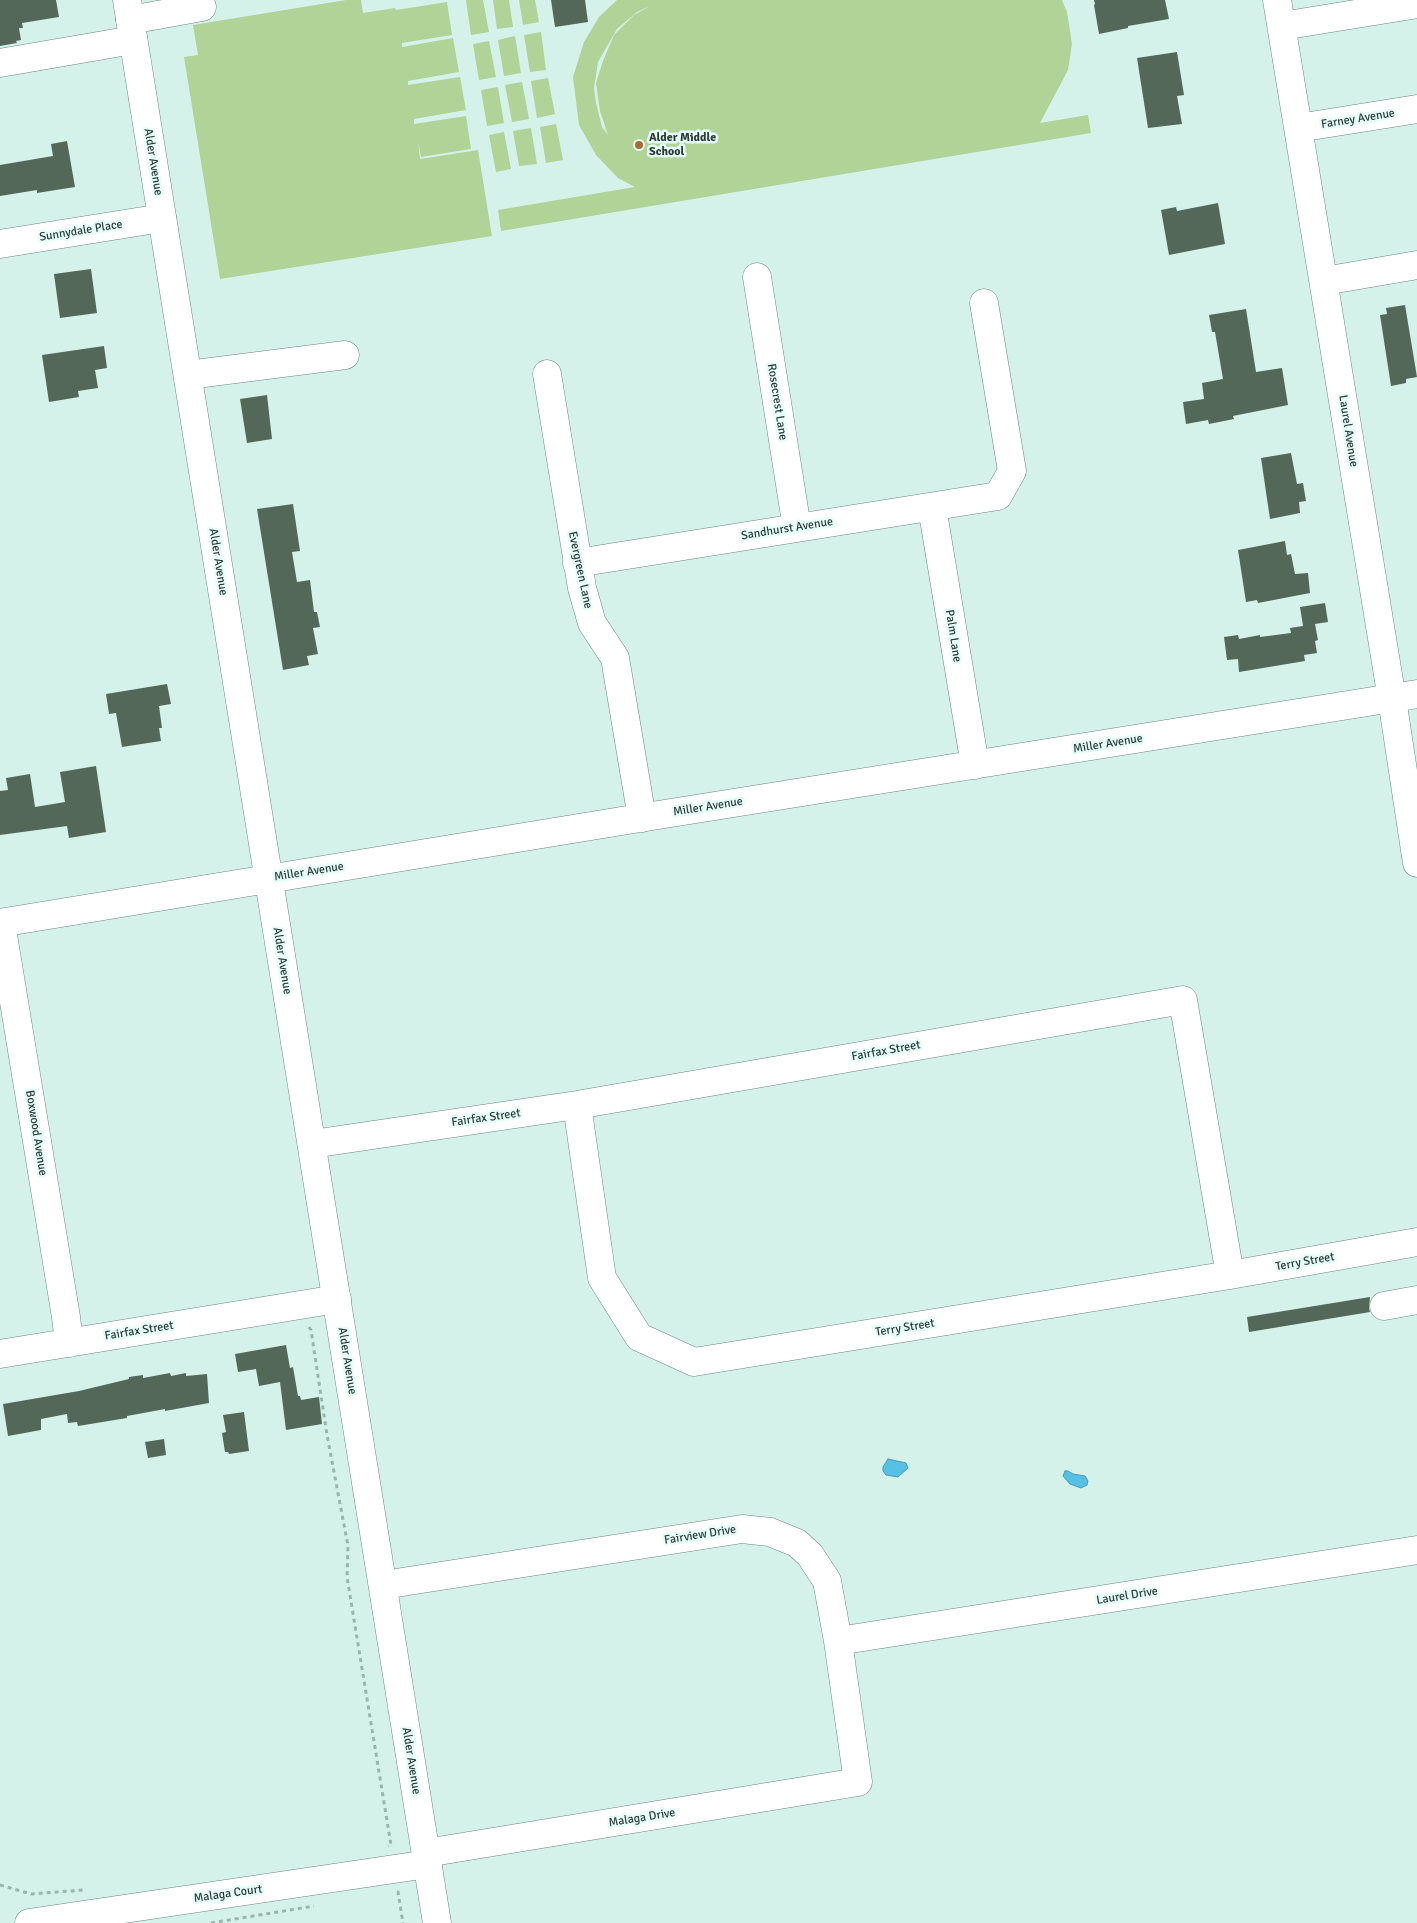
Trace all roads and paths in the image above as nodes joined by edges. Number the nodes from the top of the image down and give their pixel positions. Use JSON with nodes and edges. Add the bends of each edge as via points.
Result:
{"nodes":[{"id":1,"x":1417,"y":4,"type":"edge"},
{"id":2,"x":202,"y":7,"type":"dead end"},
{"id":3,"x":1280,"y":13,"type":"edge"},
{"id":4,"x":130,"y":20,"type":"edge"},
{"id":5,"x":0,"y":63,"type":"edge"},
{"id":6,"x":1417,"y":109,"type":"edge"},
{"id":7,"x":1298,"y":128,"type":"junction"},
{"id":8,"x":162,"y":218,"type":"junction"},
{"id":9,"x":0,"y":244,"type":"edge"},
{"id":10,"x":1417,"y":265,"type":"edge"},
{"id":11,"x":757,"y":277,"type":"dead end"},
{"id":12,"x":1324,"y":281,"type":"junction"},
{"id":13,"x":984,"y":303,"type":"dead end"},
{"id":14,"x":346,"y":355,"type":"dead end"},
{"id":15,"x":547,"y":374,"type":"dead end"},
{"id":16,"x":188,"y":376,"type":"junction"},
{"id":17,"x":932,"y":507,"type":"junction"},
{"id":18,"x":798,"y":528,"type":"junction"},
{"id":19,"x":576,"y":563,"type":"junction"},
{"id":20,"x":1405,"y":697,"type":"edge"},
{"id":21,"x":975,"y":765,"type":"junction"},
{"id":22,"x":642,"y":818,"type":"junction"},
{"id":23,"x":1417,"y":863,"type":"edge"},
{"id":24,"x":269,"y":879,"type":"junction"},
{"id":25,"x":0,"y":923,"type":"edge"},
{"id":26,"x":577,"y":1105,"type":"junction"},
{"id":27,"x":312,"y":1144,"type":"junction"},
{"id":28,"x":1417,"y":1242,"type":"edge"},
{"id":29,"x":1230,"y":1275,"type":"junction"},
{"id":30,"x":336,"y":1299,"type":"junction"},
{"id":31,"x":1417,"y":1300,"type":"edge"},
{"id":32,"x":1384,"y":1306,"type":"dead end"},
{"id":33,"x":305,"y":1326,"type":"dead end"},
{"id":34,"x":69,"y":1343,"type":"junction"},
{"id":35,"x":0,"y":1354,"type":"edge"},
{"id":36,"x":1417,"y":1550,"type":"edge"},
{"id":37,"x":383,"y":1586,"type":"junction"},
{"id":38,"x":838,"y":1641,"type":"junction"},
{"id":39,"x":858,"y":1782,"type":"joint"},
{"id":40,"x":382,"y":1847,"type":"dead end"},
{"id":41,"x":427,"y":1858,"type":"junction"},
{"id":42,"x":0,"y":1885,"type":"edge"},
{"id":43,"x":84,"y":1890,"type":"dead end"},
{"id":44,"x":388,"y":1894,"type":"dead end"},
{"id":45,"x":320,"y":1905,"type":"dead end"},
{"id":46,"x":29,"y":1923,"type":"edge"},
{"id":47,"x":211,"y":1923,"type":"edge"},
{"id":48,"x":403,"y":1923,"type":"edge"},
{"id":49,"x":438,"y":1923,"type":"edge"}],
"edges":[{"from":1,"to":3,"type":"street"},
{"from":2,"to":4,"type":"street"},
{"from":3,"to":7,"type":"street","name":"Laurel Avenue"},
{"from":4,"to":5,"type":"street"},
{"from":4,"to":8,"type":"street","name":"Alder Avenue"},
{"from":6,"to":7,"type":"street","name":"Farney Avenue"},
{"from":7,"to":12,"type":"street","name":"Laurel Avenue"},
{"from":8,"to":9,"type":"street","name":"Sunnydale Place"},
{"from":8,"to":16,"type":"street","name":"Alder Avenue"},
{"from":10,"to":12,"type":"street"},
{"from":11,"to":18,"type":"street","name":"Rosecrest Lane"},
{"from":12,"to":20,"type":"street","name":"Laurel Avenue"},
{"from":13,"to":17,"type":"street","name":"Sandhurst Avenue","via":[[1012,471],[998,496]]},
{"from":14,"to":16,"type":"street"},
{"from":15,"to":19,"type":"street","name":"Evergreen Lane"},
{"from":16,"to":24,"type":"street","name":"Alder Avenue"},
{"from":17,"to":18,"type":"street","name":"Sandhurst Avenue"},
{"from":17,"to":21,"type":"street","name":"Palm Lane"},
{"from":18,"to":19,"type":"street","name":"Sandhurst Avenue"},
{"from":19,"to":22,"type":"street","name":"Evergreen Lane","via":[[592,623],[615,658]]},
{"from":20,"to":21,"type":"street","name":"Miller Avenue"},
{"from":20,"to":23,"type":"street","name":"Laurel Avenue"},
{"from":21,"to":22,"type":"street","name":"Miller Avenue"},
{"from":22,"to":24,"type":"street","name":"Miller Avenue"},
{"from":24,"to":25,"type":"street","name":"Miller Avenue"},
{"from":24,"to":27,"type":"street","name":"Alder Avenue"},
{"from":25,"to":34,"type":"street","name":"Boxwood Avenue"},
{"from":26,"to":27,"type":"street","name":"Fairfax Street"},
{"from":26,"to":29,"type":"street","name":"Terry Street","via":[[602,1278],[639,1337],[694,1362]]},
{"from":26,"to":29,"type":"street","name":"Fairfax Street","via":[[1183,1000]]},
{"from":27,"to":30,"type":"street","name":"Alder Avenue"},
{"from":28,"to":29,"type":"street","name":"Terry Street"},
{"from":30,"to":34,"type":"street","name":"Fairfax Street"},
{"from":30,"to":37,"type":"street","name":"Alder Avenue"},
{"from":31,"to":32,"type":"street"},
{"from":33,"to":40,"type":"path","via":[[311,1330],[348,1546],[347,1577],[391,1845]]},
{"from":34,"to":35,"type":"street","name":"Fairfax Street"},
{"from":36,"to":38,"type":"street","name":"Laurel Drive"},
{"from":37,"to":38,"type":"street","name":"Fairview Drive","via":[[742,1528],[770,1532],[797,1543],[810,1555],[827,1581]]},
{"from":37,"to":41,"type":"street","name":"Alder Avenue"},
{"from":38,"to":39,"type":"street","name":"Fairview Drive"},
{"from":39,"to":41,"type":"street","name":"Malaga Drive"},
{"from":41,"to":46,"type":"street","name":"Malaga Court"},
{"from":41,"to":49,"type":"street","name":"Alder Avenue"},
{"from":42,"to":43,"type":"path","via":[[31,1894]]},
{"from":44,"to":48,"type":"path","via":[[398,1892]]},
{"from":45,"to":47,"type":"path"}]}
